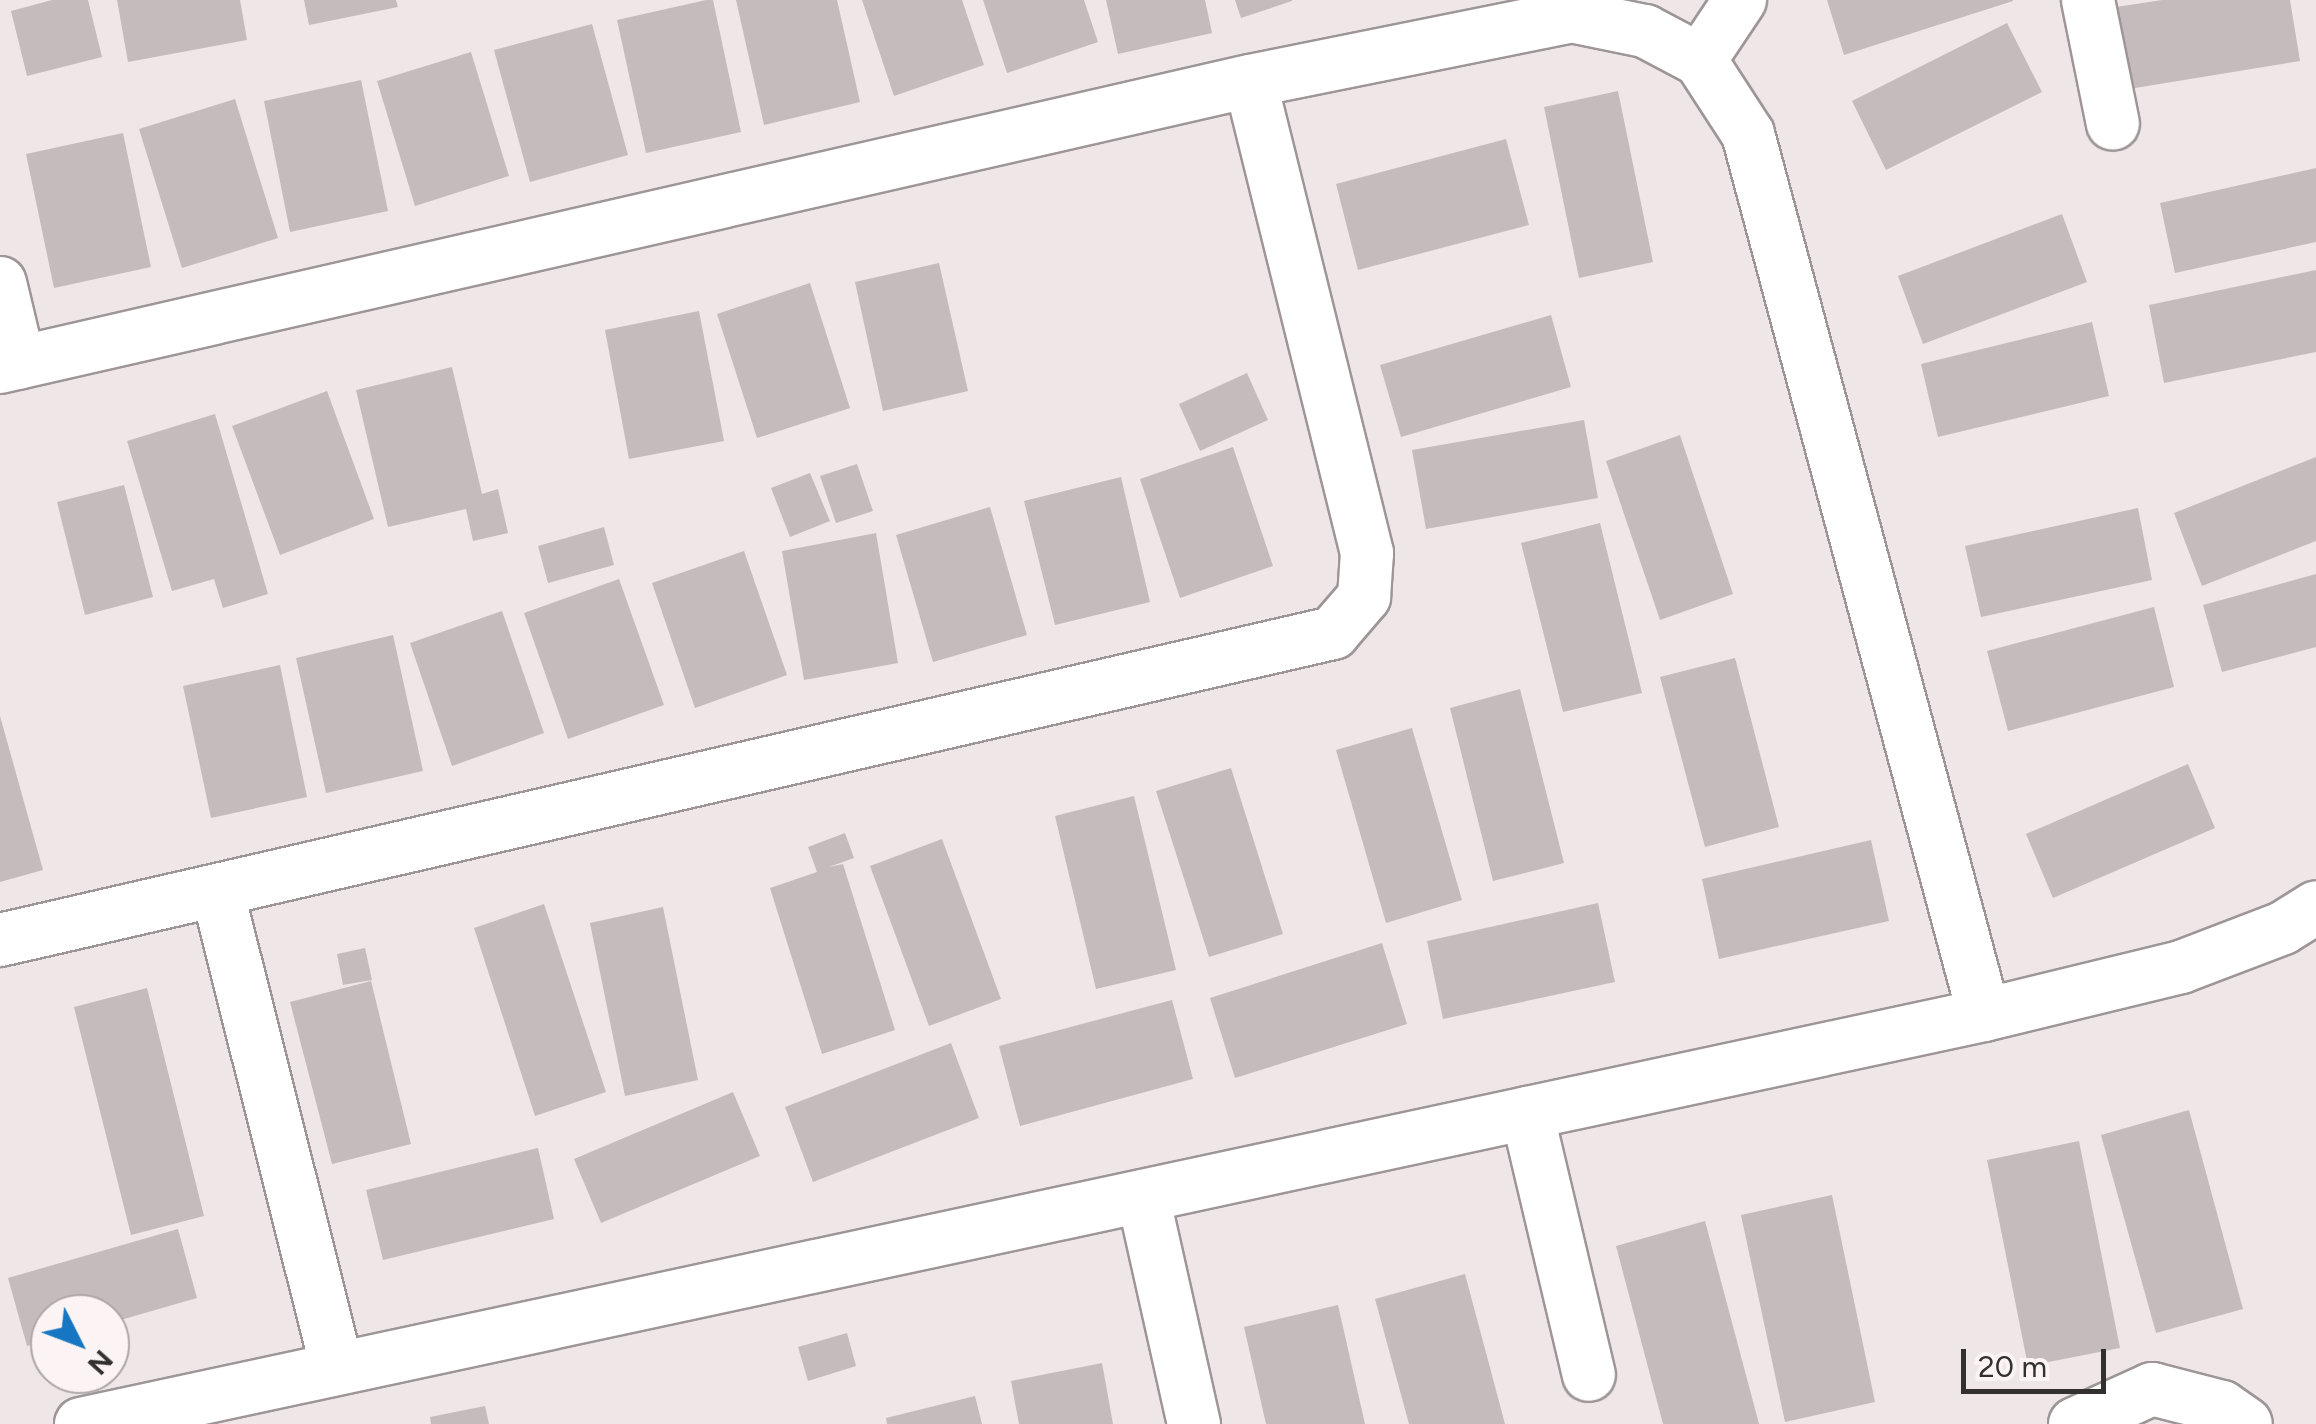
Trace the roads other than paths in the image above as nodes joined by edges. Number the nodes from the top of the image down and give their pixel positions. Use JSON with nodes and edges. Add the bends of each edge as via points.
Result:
{"nodes":[{"id":1,"x":1740,"y":0,"type":"edge"},
{"id":2,"x":2088,"y":0,"type":"edge"},
{"id":3,"x":1700,"y":60,"type":"junction"},
{"id":4,"x":1250,"y":81,"type":"junction"},
{"id":5,"x":2113,"y":124,"type":"dead end"},
{"id":6,"x":0,"y":283,"type":"edge"},
{"id":7,"x":9,"y":365,"type":"edge"},
{"id":8,"x":218,"y":890,"type":"junction"},
{"id":9,"x":2316,"y":906,"type":"edge"},
{"id":10,"x":0,"y":940,"type":"edge"},
{"id":11,"x":1984,"y":1015,"type":"junction"},
{"id":12,"x":1527,"y":1113,"type":"junction"},
{"id":13,"x":1143,"y":1196,"type":"junction"},
{"id":14,"x":337,"y":1368,"type":"junction"},
{"id":15,"x":1589,"y":1375,"type":"dead end"},
{"id":16,"x":81,"y":1424,"type":"edge"},
{"id":17,"x":1194,"y":1424,"type":"edge"},
{"id":18,"x":2075,"y":1424,"type":"edge"},
{"id":19,"x":2246,"y":1424,"type":"edge"}],
"edges":[{"from":1,"to":3,"type":"lane"},
{"from":2,"to":5,"type":"lane"},
{"from":3,"to":4,"type":"lane","via":[[1645,31],[1572,16]]},
{"from":3,"to":11,"type":"lane","via":[[1748,134],[1771,210]]},
{"from":4,"to":7,"type":"lane"},
{"from":4,"to":8,"type":"lane","via":[[1367,554],[1364,597],[1332,633]]},
{"from":6,"to":7,"type":"lane"},
{"from":8,"to":10,"type":"lane"},
{"from":8,"to":14,"type":"lane"},
{"from":9,"to":11,"type":"lane","via":[[2284,928],[2181,967]]},
{"from":11,"to":12,"type":"lane"},
{"from":12,"to":13,"type":"lane"},
{"from":12,"to":15,"type":"lane"},
{"from":13,"to":14,"type":"lane"},
{"from":13,"to":17,"type":"lane"},
{"from":14,"to":16,"type":"lane"},
{"from":18,"to":19,"type":"lane","via":[[2152,1389],[2222,1406]]}]}
